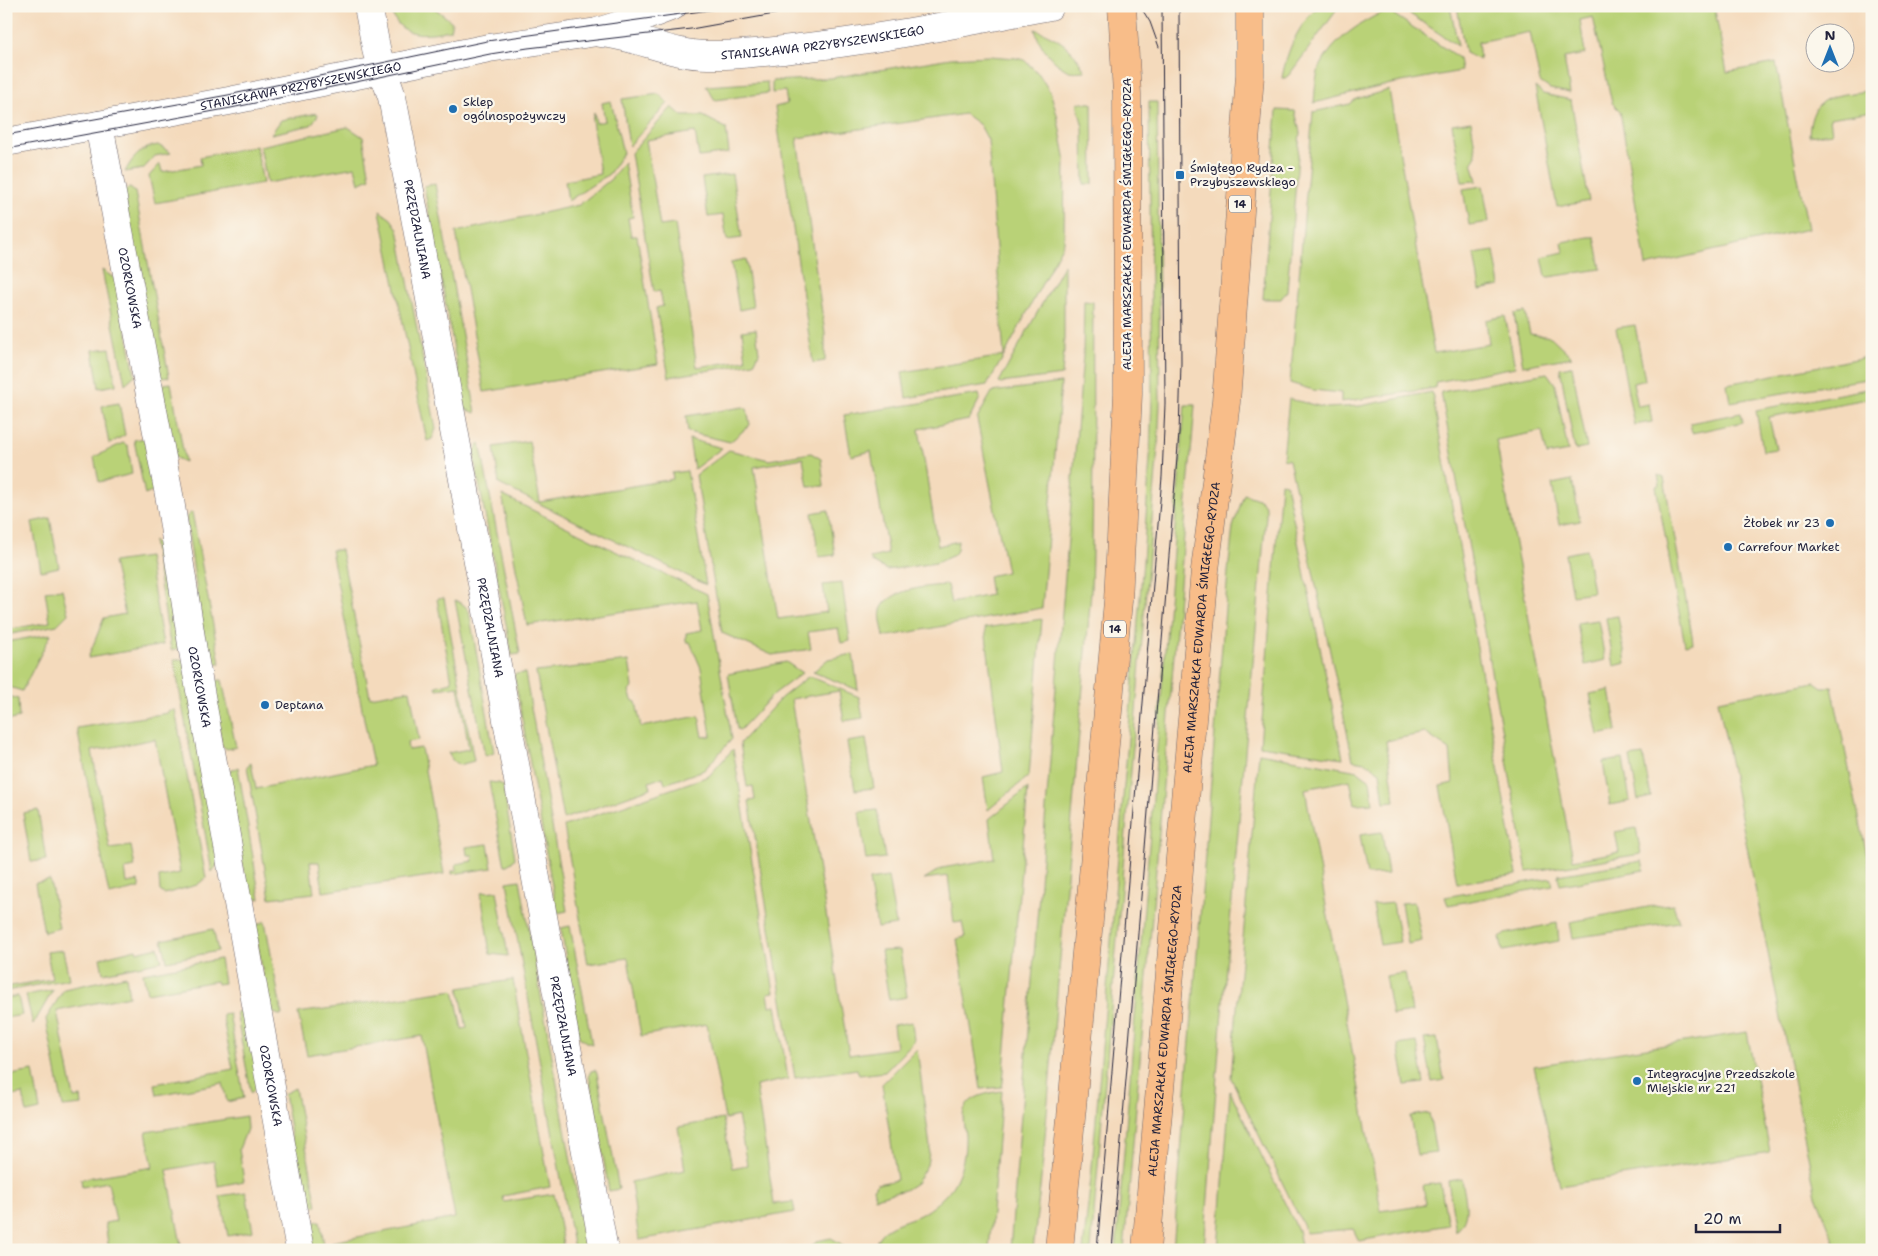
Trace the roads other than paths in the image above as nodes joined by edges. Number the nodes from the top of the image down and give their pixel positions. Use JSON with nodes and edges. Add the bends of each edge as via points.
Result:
{"nodes":[{"id":1,"x":368,"y":6,"type":"edge"},
{"id":2,"x":673,"y":6,"type":"edge"},
{"id":3,"x":1050,"y":6,"type":"edge"},
{"id":4,"x":1122,"y":6,"type":"edge"},
{"id":5,"x":1250,"y":6,"type":"edge"},
{"id":6,"x":597,"y":32,"type":"junction"},
{"id":7,"x":382,"y":69,"type":"junction"},
{"id":8,"x":99,"y":126,"type":"junction"},
{"id":9,"x":6,"y":142,"type":"edge"},
{"id":10,"x":300,"y":1250,"type":"edge"},
{"id":11,"x":604,"y":1250,"type":"edge"},
{"id":12,"x":1059,"y":1250,"type":"edge"},
{"id":13,"x":1146,"y":1250,"type":"edge"}],
"edges":[{"from":1,"to":7,"type":"street","name":"PRZĘDZALNIANA"},
{"from":2,"to":6,"type":"street","name":"STANISŁAWA PRZYBYSZEWSKIEGO"},
{"from":3,"to":6,"type":"street","name":"STANISŁAWA PRZYBYSZEWSKIEGO","via":[[830,45],[709,55],[687,54]]},
{"from":4,"to":12,"type":"main road","name":"ALEJA MARSZAŁKA EDWARDA ŚMIGŁEGO-RYDZA","number":"14","via":[[1127,94],[1128,385],[1118,591]]},
{"from":5,"to":13,"type":"main road","name":"ALEJA MARSZAŁKA EDWARDA ŚMIGŁEGO-RYDZA","number":"14","via":[[1250,76],[1226,402],[1205,570]]},
{"from":6,"to":7,"type":"street","name":"STANISŁAWA PRZYBYSZEWSKIEGO","via":[[526,41]]},
{"from":7,"to":8,"type":"street","name":"STANISŁAWA PRZYBYSZEWSKIEGO"},
{"from":7,"to":11,"type":"street","name":"PRZĘDZALNIANA","via":[[392,97],[415,217]]},
{"from":8,"to":9,"type":"street","name":"STANISŁAWA PRZYBYSZEWSKIEGO"},
{"from":8,"to":10,"type":"street","name":"OZORKOWSKA","via":[[170,500],[193,651]]}]}
